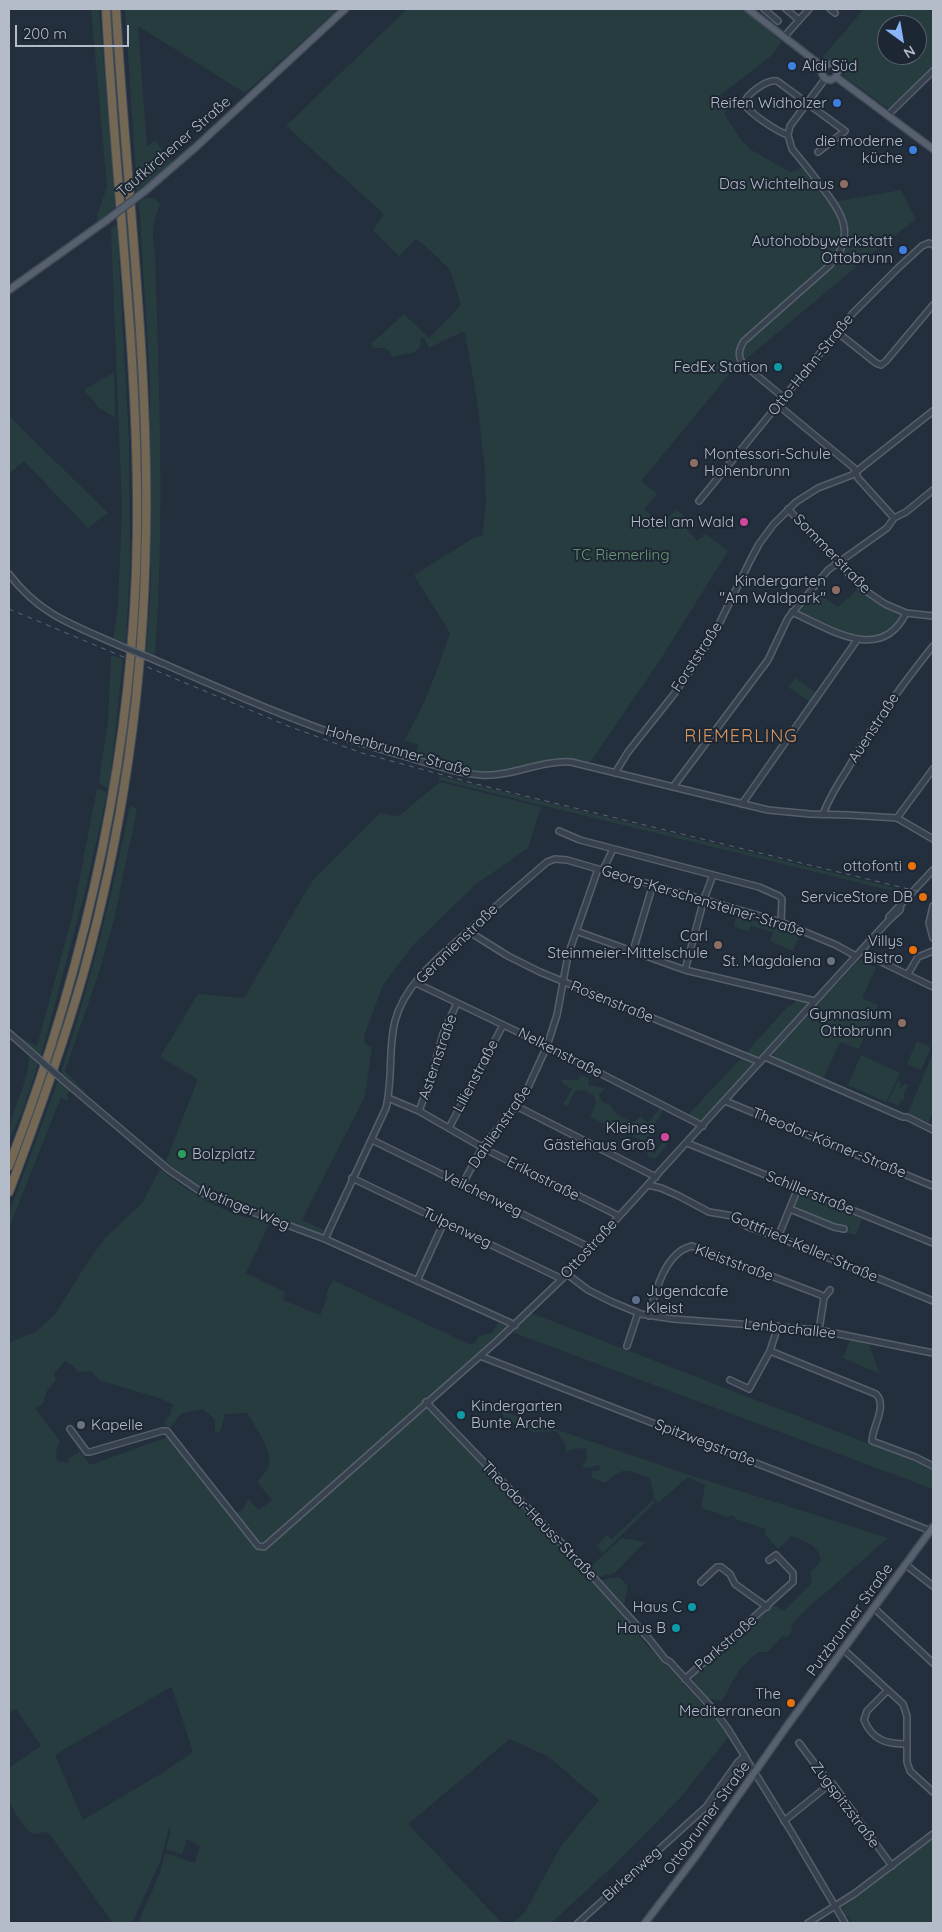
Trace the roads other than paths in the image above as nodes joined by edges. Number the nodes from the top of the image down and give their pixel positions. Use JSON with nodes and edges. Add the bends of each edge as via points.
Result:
{"nodes":[{"id":1,"x":106,"y":9,"type":"edge"},
{"id":2,"x":116,"y":9,"type":"edge"},
{"id":3,"x":345,"y":9,"type":"edge"},
{"id":4,"x":748,"y":9,"type":"edge"},
{"id":5,"x":764,"y":9,"type":"edge"},
{"id":6,"x":786,"y":9,"type":"edge"},
{"id":7,"x":809,"y":9,"type":"edge"},
{"id":8,"x":830,"y":9,"type":"edge"},
{"id":9,"x":834,"y":13,"type":"dead end"},
{"id":10,"x":799,"y":20,"type":"junction"},
{"id":11,"x":778,"y":21,"type":"dead end"},
{"id":12,"x":784,"y":37,"type":"junction"},
{"id":13,"x":823,"y":67,"type":"junction"},
{"id":14,"x":933,"y":71,"type":"edge"},
{"id":15,"x":836,"y":77,"type":"junction"},
{"id":16,"x":825,"y":78,"type":"junction"},
{"id":17,"x":807,"y":102,"type":"junction"},
{"id":18,"x":888,"y":115,"type":"junction"},
{"id":19,"x":788,"y":135,"type":"junction"},
{"id":20,"x":933,"y":149,"type":"edge"},
{"id":21,"x":818,"y":152,"type":"dead end"},
{"id":22,"x":933,"y":245,"type":"edge"},
{"id":23,"x":9,"y":290,"type":"edge"},
{"id":24,"x":933,"y":305,"type":"edge"},
{"id":25,"x":837,"y":332,"type":"junction"},
{"id":26,"x":783,"y":398,"type":"junction"},
{"id":27,"x":778,"y":404,"type":"junction"},
{"id":28,"x":933,"y":411,"type":"edge"},
{"id":29,"x":855,"y":473,"type":"junction"},
{"id":30,"x":933,"y":490,"type":"edge"},
{"id":31,"x":699,"y":500,"type":"dead end"},
{"id":32,"x":788,"y":509,"type":"junction"},
{"id":33,"x":894,"y":518,"type":"junction"},
{"id":34,"x":839,"y":562,"type":"junction"},
{"id":35,"x":9,"y":574,"type":"edge"},
{"id":36,"x":792,"y":612,"type":"junction"},
{"id":37,"x":906,"y":613,"type":"junction"},
{"id":38,"x":933,"y":616,"type":"edge"},
{"id":39,"x":857,"y":640,"type":"junction"},
{"id":40,"x":933,"y":646,"type":"edge"},
{"id":41,"x":933,"y":769,"type":"edge"},
{"id":42,"x":615,"y":772,"type":"junction"},
{"id":43,"x":673,"y":787,"type":"junction"},
{"id":44,"x":742,"y":804,"type":"junction"},
{"id":45,"x":823,"y":815,"type":"junction"},
{"id":46,"x":897,"y":818,"type":"junction"},
{"id":47,"x":559,"y":831,"type":"dead end"},
{"id":48,"x":933,"y":839,"type":"edge"},
{"id":49,"x":613,"y":848,"type":"junction"},
{"id":50,"x":547,"y":862,"type":"joint"},
{"id":51,"x":601,"y":869,"type":"junction"},
{"id":52,"x":933,"y":870,"type":"edge"},
{"id":53,"x":713,"y":875,"type":"junction"},
{"id":54,"x":653,"y":884,"type":"junction"},
{"id":55,"x":704,"y":899,"type":"junction"},
{"id":56,"x":933,"y":906,"type":"edge"},
{"id":57,"x":932,"y":916,"type":"edge"},
{"id":58,"x":781,"y":922,"type":"junction"},
{"id":59,"x":468,"y":931,"type":"junction"},
{"id":60,"x":576,"y":931,"type":"junction"},
{"id":61,"x":933,"y":938,"type":"edge"},
{"id":62,"x":862,"y":950,"type":"junction"},
{"id":63,"x":632,"y":951,"type":"junction"},
{"id":64,"x":933,"y":951,"type":"edge"},
{"id":65,"x":856,"y":956,"type":"junction"},
{"id":66,"x":685,"y":970,"type":"junction"},
{"id":67,"x":908,"y":974,"type":"junction"},
{"id":68,"x":563,"y":982,"type":"junction"},
{"id":69,"x":416,"y":983,"type":"junction"},
{"id":70,"x":933,"y":987,"type":"edge"},
{"id":71,"x":815,"y":1001,"type":"junction"},
{"id":72,"x":457,"y":1003,"type":"junction"},
{"id":73,"x":503,"y":1025,"type":"junction"},
{"id":74,"x":9,"y":1033,"type":"edge"},
{"id":75,"x":548,"y":1046,"type":"junction"},
{"id":76,"x":765,"y":1057,"type":"junction"},
{"id":77,"x":760,"y":1062,"type":"junction"},
{"id":78,"x":388,"y":1098,"type":"junction"},
{"id":79,"x":725,"y":1101,"type":"junction"},
{"id":80,"x":516,"y":1106,"type":"junction"},
{"id":81,"x":419,"y":1111,"type":"junction"},
{"id":82,"x":703,"y":1126,"type":"junction"},
{"id":83,"x":449,"y":1128,"type":"junction"},
{"id":84,"x":933,"y":1130,"type":"edge"},
{"id":85,"x":372,"y":1140,"type":"junction"},
{"id":86,"x":687,"y":1143,"type":"junction"},
{"id":87,"x":482,"y":1148,"type":"junction"},
{"id":88,"x":9,"y":1166,"type":"edge"},
{"id":89,"x":656,"y":1177,"type":"junction"},
{"id":90,"x":352,"y":1178,"type":"junction"},
{"id":91,"x":462,"y":1184,"type":"junction"},
{"id":92,"x":648,"y":1185,"type":"junction"},
{"id":93,"x":933,"y":1186,"type":"edge"},
{"id":94,"x":798,"y":1188,"type":"junction"},
{"id":95,"x":9,"y":1192,"type":"edge"},
{"id":96,"x":790,"y":1209,"type":"junction"},
{"id":97,"x":620,"y":1216,"type":"junction"},
{"id":98,"x":444,"y":1222,"type":"junction"},
{"id":99,"x":844,"y":1229,"type":"dead end"},
{"id":100,"x":778,"y":1237,"type":"junction"},
{"id":101,"x":325,"y":1240,"type":"junction"},
{"id":102,"x":933,"y":1243,"type":"edge"},
{"id":103,"x":591,"y":1248,"type":"junction"},
{"id":104,"x":567,"y":1274,"type":"junction"},
{"id":105,"x":562,"y":1279,"type":"junction"},
{"id":106,"x":417,"y":1281,"type":"junction"},
{"id":107,"x":830,"y":1290,"type":"dead end"},
{"id":108,"x":824,"y":1298,"type":"junction"},
{"id":109,"x":933,"y":1300,"type":"edge"},
{"id":110,"x":638,"y":1313,"type":"junction"},
{"id":111,"x":649,"y":1316,"type":"junction"},
{"id":112,"x":514,"y":1325,"type":"junction"},
{"id":113,"x":778,"y":1326,"type":"junction"},
{"id":114,"x":819,"y":1330,"type":"junction"},
{"id":115,"x":627,"y":1346,"type":"dead end"},
{"id":116,"x":770,"y":1351,"type":"junction"},
{"id":117,"x":933,"y":1353,"type":"edge"},
{"id":118,"x":480,"y":1356,"type":"junction"},
{"id":119,"x":730,"y":1380,"type":"dead end"},
{"id":120,"x":426,"y":1402,"type":"junction"},
{"id":121,"x":70,"y":1429,"type":"dead end"},
{"id":122,"x":933,"y":1466,"type":"edge"},
{"id":123,"x":932,"y":1529,"type":"edge"},
{"id":124,"x":771,"y":1558,"type":"dead end"},
{"id":125,"x":906,"y":1565,"type":"junction"},
{"id":126,"x":701,"y":1582,"type":"dead end"},
{"id":127,"x":933,"y":1586,"type":"edge"},
{"id":128,"x":767,"y":1607,"type":"junction"},
{"id":129,"x":874,"y":1608,"type":"junction"},
{"id":130,"x":844,"y":1650,"type":"junction"},
{"id":131,"x":933,"y":1663,"type":"edge"},
{"id":132,"x":685,"y":1678,"type":"junction"},
{"id":133,"x":888,"y":1690,"type":"junction"},
{"id":134,"x":787,"y":1727,"type":"joint"},
{"id":135,"x":799,"y":1743,"type":"dead end"},
{"id":136,"x":908,"y":1744,"type":"junction"},
{"id":137,"x":745,"y":1756,"type":"junction"},
{"id":138,"x":755,"y":1773,"type":"junction"},
{"id":139,"x":830,"y":1784,"type":"junction"},
{"id":140,"x":933,"y":1792,"type":"edge"},
{"id":141,"x":784,"y":1821,"type":"junction"},
{"id":142,"x":933,"y":1834,"type":"edge"},
{"id":143,"x":892,"y":1866,"type":"junction"},
{"id":144,"x":835,"y":1907,"type":"junction"},
{"id":145,"x":578,"y":1923,"type":"edge"},
{"id":146,"x":645,"y":1923,"type":"edge"},
{"id":147,"x":808,"y":1923,"type":"edge"},
{"id":148,"x":845,"y":1923,"type":"edge"}],
"edges":[{"from":1,"to":88,"type":"highway","via":[[134,394],[137,531],[131,656],[114,785],[96,885],[46,1061]]},
{"from":2,"to":95,"type":"highway","via":[[137,274],[146,454],[145,567],[134,711],[105,888],[86,964],[54,1067]]},
{"from":3,"to":23,"type":"main road","name":"Taufkirchener Straße","bridge":true,"via":[[145,191]]},
{"from":4,"to":12,"type":"main road"},
{"from":5,"to":11,"type":"street"},
{"from":6,"to":10,"type":"street"},
{"from":7,"to":10,"type":"street"},
{"from":8,"to":9,"type":"street"},
{"from":10,"to":12,"type":"street"},
{"from":12,"to":13,"type":"main road"},
{"from":13,"to":15,"type":"main road","via":[[828,64],[834,66],[838,71]]},
{"from":13,"to":16,"type":"main road"},
{"from":14,"to":18,"type":"street"},
{"from":15,"to":16,"type":"main road","via":[[831,80]]},
{"from":15,"to":18,"type":"main road"},
{"from":16,"to":17,"type":"street"},
{"from":17,"to":19,"type":"street","via":[[793,121]]},
{"from":17,"to":19,"type":"street","via":[[775,80],[765,83],[744,101],[748,109]]},
{"from":17,"to":21,"type":"street","via":[[845,131]]},
{"from":18,"to":20,"type":"main road"},
{"from":19,"to":26,"type":"street","via":[[792,149],[839,208],[845,234],[835,260],[744,341],[740,349],[743,364]]},
{"from":22,"to":25,"type":"street","name":"Otto-Hahn-Straße","via":[[922,246]]},
{"from":24,"to":25,"type":"street","via":[[882,365]]},
{"from":25,"to":26,"type":"street","name":"Otto-Hahn-Straße"},
{"from":26,"to":27,"type":"street","name":"Otto-Hahn-Straße"},
{"from":27,"to":29,"type":"street","via":[[854,468]]},
{"from":27,"to":31,"type":"street","name":"Otto-Hahn-Straße"},
{"from":28,"to":29,"type":"street","name":"Forststraße"},
{"from":29,"to":32,"type":"street","name":"Forststraße","via":[[811,492]]},
{"from":29,"to":33,"type":"street"},
{"from":30,"to":33,"type":"street"},
{"from":32,"to":34,"type":"street","name":"Sommerstraße"},
{"from":32,"to":42,"type":"street","name":"Forststraße","via":[[759,544],[695,665]]},
{"from":33,"to":34,"type":"street","via":[[887,528]]},
{"from":34,"to":36,"type":"street","via":[[828,570]]},
{"from":34,"to":37,"type":"street","name":"Sommerstraße","via":[[863,589]]},
{"from":35,"to":42,"type":"street","name":"Hohenbrunner Straße","bridge":true,"via":[[35,602],[60,619],[335,734],[392,753],[483,775],[505,774],[559,762]]},
{"from":36,"to":39,"type":"street"},
{"from":36,"to":43,"type":"street","via":[[768,660]]},
{"from":37,"to":38,"type":"street","name":"Sommerstraße"},
{"from":37,"to":39,"type":"street","via":[[889,634],[873,640]]},
{"from":39,"to":44,"type":"street"},
{"from":40,"to":45,"type":"street","name":"Auenstraße","via":[[870,732]]},
{"from":41,"to":46,"type":"street"},
{"from":42,"to":43,"type":"street","name":"Hohenbrunner Straße"},
{"from":43,"to":44,"type":"street","name":"Hohenbrunner Straße"},
{"from":44,"to":45,"type":"street","name":"Hohenbrunner Straße","via":[[774,811]]},
{"from":45,"to":46,"type":"street","name":"Hohenbrunner Straße"},
{"from":46,"to":48,"type":"street","name":"Hohenbrunner Straße"},
{"from":47,"to":49,"type":"street"},
{"from":49,"to":51,"type":"street","name":"Dahlienstraße"},
{"from":49,"to":53,"type":"street"},
{"from":50,"to":51,"type":"street","name":"Georg-Kerschensteiner-Straße","via":[[559,859]]},
{"from":50,"to":59,"type":"street","name":"Geranienstraße"},
{"from":51,"to":54,"type":"street","name":"Georg-Kerschensteiner-Straße"},
{"from":51,"to":60,"type":"street","name":"Dahlienstraße"},
{"from":52,"to":62,"type":"street","name":"Ottostraße"},
{"from":53,"to":55,"type":"street"},
{"from":53,"to":58,"type":"street","via":[[759,887],[779,896],[783,902]]},
{"from":54,"to":55,"type":"street","name":"Georg-Kerschensteiner-Straße"},
{"from":54,"to":63,"type":"street"},
{"from":55,"to":58,"type":"street","name":"Georg-Kerschensteiner-Straße"},
{"from":55,"to":66,"type":"street"},
{"from":56,"to":57,"type":"street"},
{"from":57,"to":61,"type":"street","via":[[929,922]]},
{"from":58,"to":65,"type":"street","name":"Georg-Kerschensteiner-Straße"},
{"from":59,"to":68,"type":"street","name":"Rosenstraße","via":[[510,957]]},
{"from":59,"to":69,"type":"street","name":"Geranienstraße"},
{"from":60,"to":63,"type":"street"},
{"from":60,"to":68,"type":"street","name":"Dahlienstraße"},
{"from":62,"to":65,"type":"street","name":"Ottostraße"},
{"from":62,"to":67,"type":"street"},
{"from":63,"to":66,"type":"street"},
{"from":64,"to":67,"type":"street","via":[[918,957]]},
{"from":65,"to":71,"type":"street","name":"Ottostraße"},
{"from":66,"to":71,"type":"street"},
{"from":67,"to":70,"type":"street"},
{"from":68,"to":75,"type":"street","name":"Dahlienstraße"},
{"from":68,"to":77,"type":"street","name":"Rosenstraße"},
{"from":69,"to":72,"type":"street","name":"Nelkenstraße"},
{"from":69,"to":78,"type":"street","name":"Geranienstraße","via":[[395,1021]]},
{"from":71,"to":76,"type":"street","name":"Ottostraße"},
{"from":72,"to":73,"type":"street","name":"Nelkenstraße"},
{"from":72,"to":81,"type":"street","name":"Asternstraße","via":[[443,1034]]},
{"from":73,"to":75,"type":"street","name":"Nelkenstraße"},
{"from":73,"to":83,"type":"street","name":"Lilienstraße"},
{"from":74,"to":101,"type":"street","name":"Notinger Weg","bridge":true,"via":[[192,1188]]},
{"from":75,"to":80,"type":"street","name":"Dahlienstraße"},
{"from":75,"to":82,"type":"street","name":"Nelkenstraße"},
{"from":76,"to":77,"type":"street","name":"Ottostraße"},
{"from":76,"to":84,"type":"street"},
{"from":77,"to":79,"type":"street","name":"Ottostraße"},
{"from":78,"to":81,"type":"street","name":"Erikastraße"},
{"from":78,"to":85,"type":"street","name":"Geranienstraße"},
{"from":79,"to":82,"type":"street","name":"Ottostraße"},
{"from":79,"to":93,"type":"street","name":"Theodor-Körner-Straße"},
{"from":80,"to":87,"type":"street","name":"Dahlienstraße"},
{"from":80,"to":89,"type":"street"},
{"from":81,"to":83,"type":"street","name":"Erikastraße"},
{"from":82,"to":86,"type":"street","name":"Ottostraße"},
{"from":83,"to":87,"type":"street","name":"Erikastraße"},
{"from":85,"to":90,"type":"street","name":"Geranienstraße"},
{"from":85,"to":91,"type":"street","name":"Veilchenweg"},
{"from":86,"to":89,"type":"street","name":"Ottostraße"},
{"from":86,"to":94,"type":"street","name":"Schillerstraße"},
{"from":87,"to":91,"type":"street","name":"Dahlienstraße"},
{"from":87,"to":97,"type":"street","name":"Erikastraße"},
{"from":89,"to":92,"type":"street","name":"Ottostraße"},
{"from":90,"to":98,"type":"street","name":"Tulpenweg"},
{"from":90,"to":101,"type":"street","name":"Geranienstraße"},
{"from":91,"to":103,"type":"street","name":"Veilchenweg"},
{"from":92,"to":97,"type":"street","name":"Ottostraße"},
{"from":92,"to":100,"type":"street","name":"Gottfried-Keller-Straße"},
{"from":94,"to":96,"type":"street"},
{"from":94,"to":102,"type":"street","name":"Schillerstraße"},
{"from":96,"to":99,"type":"street"},
{"from":96,"to":100,"type":"street"},
{"from":97,"to":103,"type":"street","name":"Ottostraße"},
{"from":98,"to":105,"type":"street","name":"Tulpenweg"},
{"from":98,"to":106,"type":"street"},
{"from":100,"to":109,"type":"street","name":"Gottfried-Keller-Straße"},
{"from":101,"to":106,"type":"street","name":"Notinger Weg"},
{"from":103,"to":104,"type":"street","name":"Ottostraße"},
{"from":104,"to":105,"type":"street","name":"Ottostraße"},
{"from":104,"to":110,"type":"street","name":"Lenbachallee","via":[[588,1290]]},
{"from":105,"to":112,"type":"street","name":"Ottostraße"},
{"from":106,"to":112,"type":"street","name":"Notinger Weg"},
{"from":107,"to":108,"type":"street"},
{"from":108,"to":111,"type":"street","name":"Kleiststraße","via":[[692,1246],[672,1260]]},
{"from":108,"to":114,"type":"street"},
{"from":110,"to":111,"type":"street","name":"Lenbachallee"},
{"from":110,"to":115,"type":"street"},
{"from":111,"to":113,"type":"street","name":"Lenbachallee"},
{"from":112,"to":118,"type":"street","name":"Ottostraße"},
{"from":113,"to":114,"type":"street","name":"Lenbachallee"},
{"from":113,"to":116,"type":"street"},
{"from":114,"to":117,"type":"street","name":"Lenbachallee"},
{"from":116,"to":119,"type":"street","via":[[749,1389]]},
{"from":116,"to":122,"type":"street","via":[[877,1396],[881,1408],[872,1441]]},
{"from":118,"to":120,"type":"street","name":"Ottostraße"},
{"from":118,"to":123,"type":"street","name":"Spitzwegstraße"},
{"from":120,"to":121,"type":"street","name":"Ottostraße","via":[[261,1548],[167,1431],[87,1452]]},
{"from":120,"to":132,"type":"street","name":"Theodor-Heuss-Straße","via":[[568,1549]]},
{"from":123,"to":125,"type":"main road","name":"Putzbrunner Straße"},
{"from":124,"to":128,"type":"street","name":"Parkstraße","via":[[793,1582]]},
{"from":125,"to":127,"type":"street"},
{"from":125,"to":129,"type":"main road","name":"Putzbrunner Straße"},
{"from":126,"to":128,"type":"street","name":"Parkstraße","via":[[720,1567],[730,1574],[735,1584]]},
{"from":128,"to":132,"type":"street","name":"Parkstraße"},
{"from":129,"to":130,"type":"main road","name":"Putzbrunner Straße"},
{"from":129,"to":131,"type":"street"},
{"from":130,"to":133,"type":"street"},
{"from":130,"to":134,"type":"main road","name":"Putzbrunner Straße"},
{"from":132,"to":137,"type":"street","name":"Theodor-Heuss-Straße","via":[[714,1710]]},
{"from":133,"to":136,"type":"street","via":[[906,1710]]},
{"from":133,"to":136,"type":"street","via":[[867,1711],[864,1720],[882,1741]]},
{"from":134,"to":138,"type":"main road","name":"Ottobrunner Straße"},
{"from":135,"to":139,"type":"street","name":"Zugspitzstraße"},
{"from":136,"to":140,"type":"street","via":[[910,1771]]},
{"from":137,"to":138,"type":"street","name":"Theodor-Heuss-Straße"},
{"from":137,"to":145,"type":"street","name":"Birkenweg","via":[[706,1806]]},
{"from":138,"to":141,"type":"street","name":"Theodor-Heuss-Straße"},
{"from":138,"to":146,"type":"main road","name":"Ottobrunner Straße"},
{"from":139,"to":141,"type":"street"},
{"from":139,"to":143,"type":"street","name":"Zugspitzstraße"},
{"from":141,"to":144,"type":"street","name":"Theodor-Heuss-Straße"},
{"from":142,"to":143,"type":"street"},
{"from":143,"to":144,"type":"street"},
{"from":144,"to":147,"type":"street"},
{"from":144,"to":148,"type":"street","name":"Theodor-Heuss-Straße"}]}
